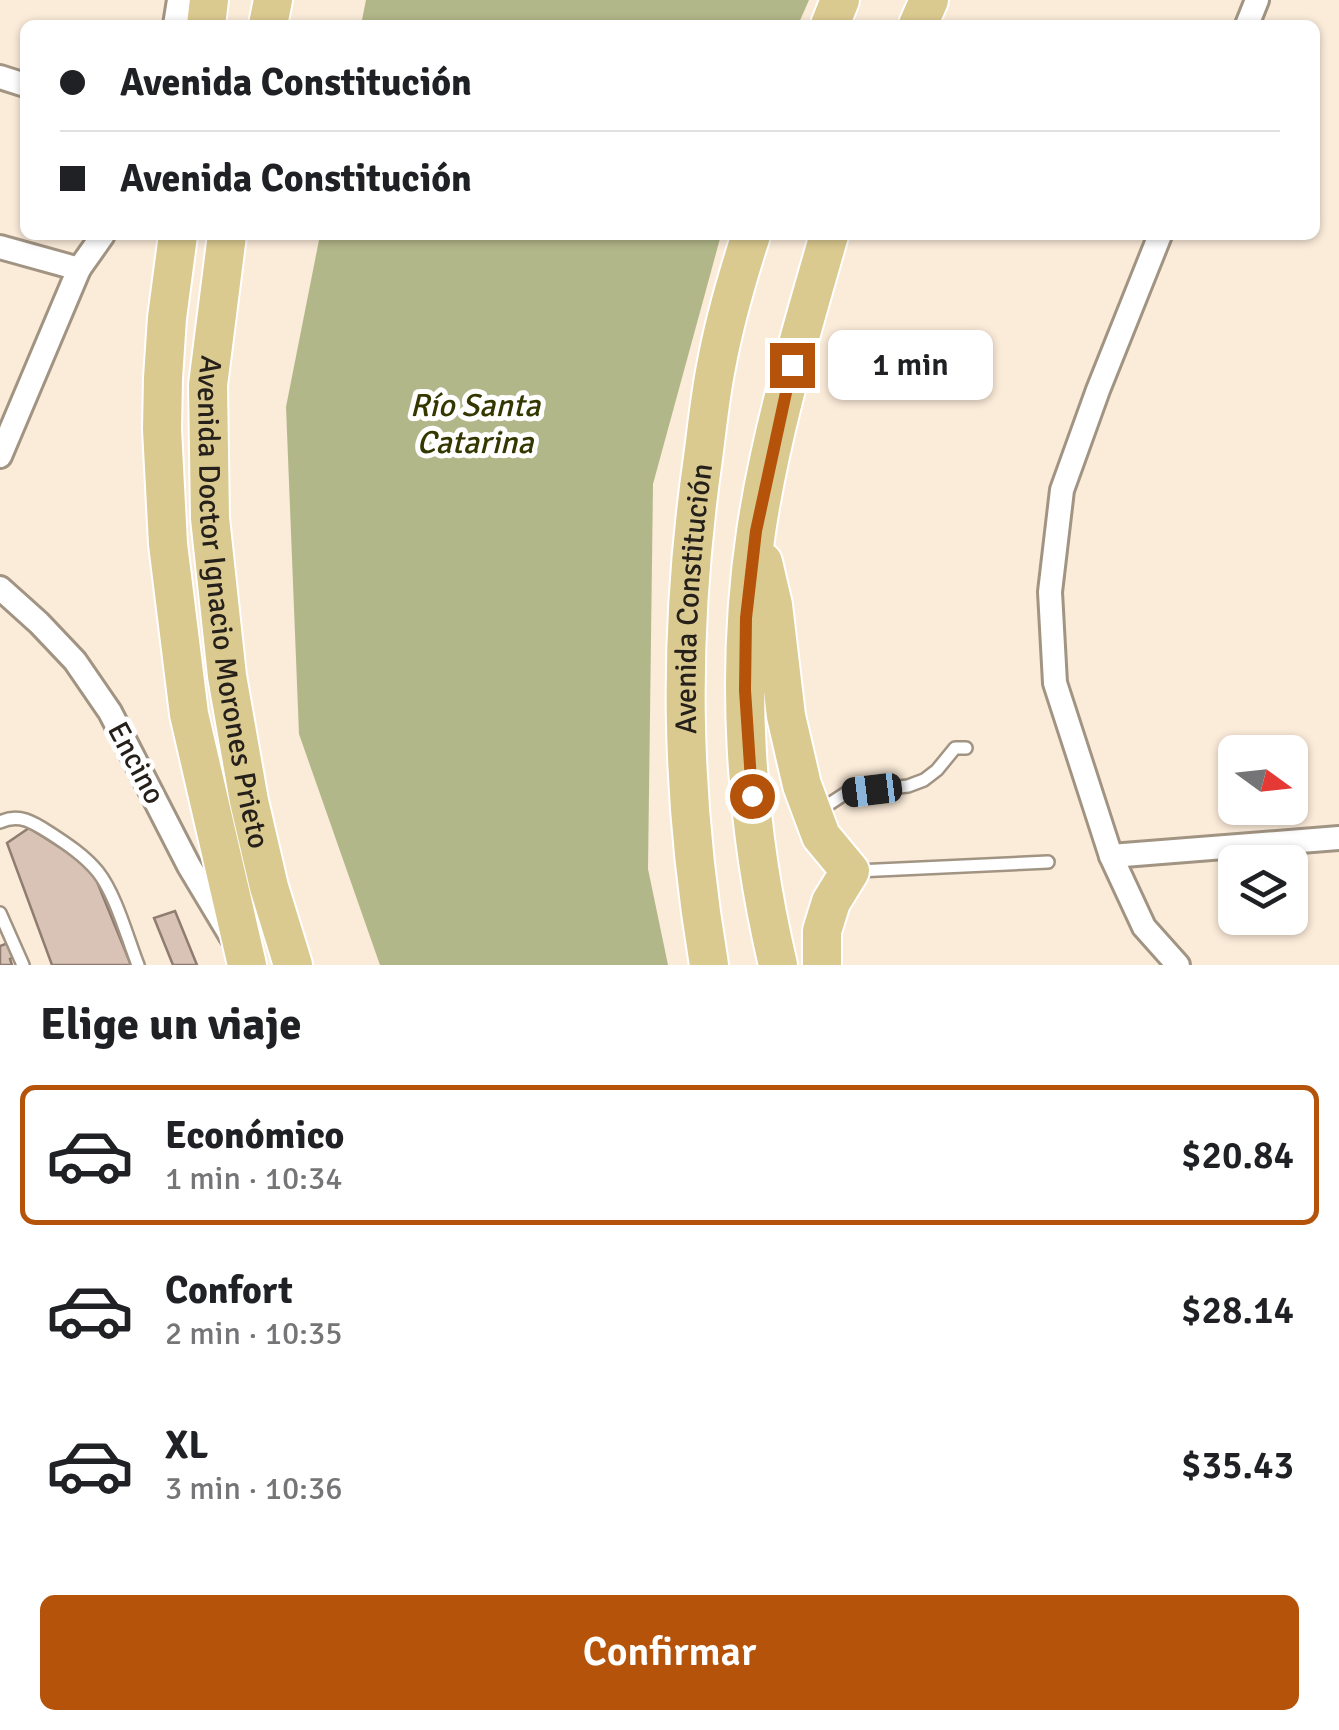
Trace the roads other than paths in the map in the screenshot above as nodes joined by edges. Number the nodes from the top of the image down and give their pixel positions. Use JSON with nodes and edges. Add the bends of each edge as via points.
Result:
{"nodes":[{"id":1,"x":100,"y":240,"type":"edge"},
{"id":2,"x":177,"y":240,"type":"edge"},
{"id":3,"x":226,"y":240,"type":"edge"},
{"id":4,"x":750,"y":240,"type":"edge"},
{"id":5,"x":829,"y":240,"type":"edge"},
{"id":6,"x":1158,"y":240,"type":"edge"},
{"id":7,"x":0,"y":248,"type":"edge"},
{"id":8,"x":80,"y":270,"type":"junction"},
{"id":9,"x":9,"y":414,"type":"edge"},
{"id":10,"x":0,"y":456,"type":"edge"},
{"id":11,"x":756,"y":531,"type":"junction"},
{"id":12,"x":0,"y":588,"type":"edge"},
{"id":13,"x":966,"y":748,"type":"dead end"},
{"id":14,"x":814,"y":815,"type":"junction"},
{"id":15,"x":0,"y":822,"type":"edge"},
{"id":16,"x":1339,"y":838,"type":"edge"},
{"id":17,"x":1111,"y":856,"type":"junction"},
{"id":18,"x":1048,"y":862,"type":"dead end"},
{"id":19,"x":850,"y":871,"type":"junction"},
{"id":20,"x":0,"y":913,"type":"edge"},
{"id":21,"x":245,"y":962,"type":"edge"},
{"id":22,"x":23,"y":965,"type":"edge"},
{"id":23,"x":138,"y":965,"type":"edge"},
{"id":24,"x":292,"y":965,"type":"edge"},
{"id":25,"x":709,"y":965,"type":"edge"},
{"id":26,"x":778,"y":965,"type":"edge"},
{"id":27,"x":822,"y":965,"type":"edge"},
{"id":28,"x":1178,"y":965,"type":"edge"}],
"edges":[{"from":1,"to":8,"type":"street"},
{"from":2,"to":21,"type":"highway","name":"Avenida Doctor Ignacio Morones Prieto","via":[[163,378],[168,544],[189,714]]},
{"from":3,"to":24,"type":"highway","name":"Avenida Doctor Ignacio Morones Prieto","via":[[208,385],[210,518],[249,801]]},
{"from":4,"to":25,"type":"highway","name":"Avenida Constitución","via":[[716,366],[687,593],[684,746]]},
{"from":5,"to":11,"type":"highway","name":"Avenida Constitución","via":[[784,391]]},
{"from":6,"to":17,"type":"street","via":[[1062,490],[1050,592],[1055,683]]},
{"from":7,"to":8,"type":"street"},
{"from":8,"to":9,"type":"street"},
{"from":9,"to":10,"type":"street"},
{"from":11,"to":14,"type":"highway","via":[[786,716]]},
{"from":11,"to":26,"type":"highway","name":"Avenida Constitución","via":[[745,690],[757,853]]},
{"from":12,"to":21,"type":"street","name":"Encino","via":[[76,661],[110,712]]},
{"from":13,"to":14,"type":"lane","via":[[955,748],[924,780],[846,793]]},
{"from":14,"to":19,"type":"highway","via":[[821,836]]},
{"from":15,"to":23,"type":"lane","via":[[12,817],[36,824],[88,862],[110,894]]},
{"from":16,"to":17,"type":"street"},
{"from":17,"to":28,"type":"street","via":[[1144,927]]},
{"from":18,"to":19,"type":"lane"},
{"from":19,"to":27,"type":"highway","via":[[822,931]]},
{"from":20,"to":22,"type":"lane"}]}
